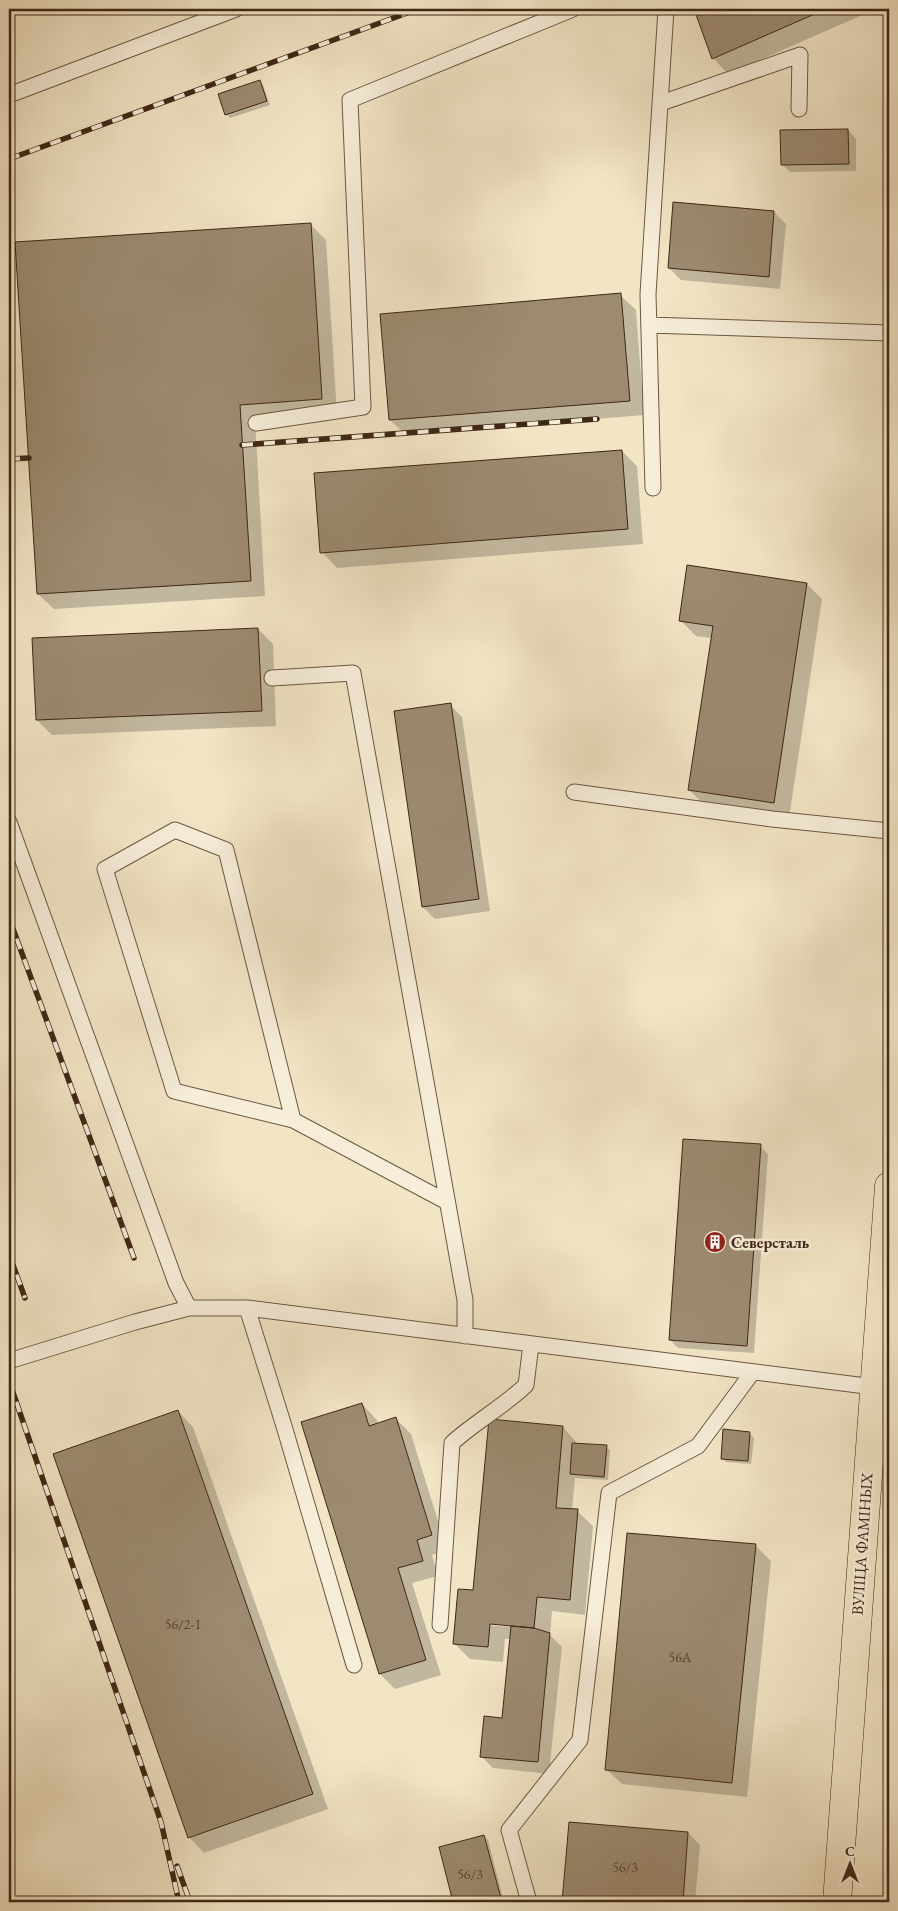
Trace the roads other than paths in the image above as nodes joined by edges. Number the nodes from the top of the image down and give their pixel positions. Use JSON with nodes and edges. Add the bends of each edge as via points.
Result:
{"nodes":[{"id":1,"x":236,"y":9,"type":"edge"},
{"id":2,"x":573,"y":9,"type":"edge"},
{"id":3,"x":666,"y":9,"type":"edge"},
{"id":4,"x":9,"y":95,"type":"edge"},
{"id":5,"x":661,"y":103,"type":"junction"},
{"id":6,"x":799,"y":109,"type":"dead end"},
{"id":7,"x":650,"y":325,"type":"junction"},
{"id":8,"x":889,"y":334,"type":"edge"},
{"id":9,"x":256,"y":423,"type":"dead end"},
{"id":10,"x":653,"y":488,"type":"dead end"},
{"id":11,"x":272,"y":678,"type":"dead end"},
{"id":12,"x":574,"y":792,"type":"dead end"},
{"id":13,"x":9,"y":822,"type":"edge"},
{"id":14,"x":889,"y":831,"type":"edge"},
{"id":15,"x":293,"y":1120,"type":"junction"},
{"id":16,"x":889,"y":1186,"type":"edge"},
{"id":17,"x":447,"y":1202,"type":"junction"},
{"id":18,"x":189,"y":1308,"type":"junction"},
{"id":19,"x":247,"y":1308,"type":"junction"},
{"id":20,"x":465,"y":1336,"type":"junction"},
{"id":21,"x":532,"y":1344,"type":"junction"},
{"id":22,"x":9,"y":1361,"type":"edge"},
{"id":23,"x":752,"y":1373,"type":"junction"},
{"id":24,"x":874,"y":1387,"type":"junction"},
{"id":25,"x":440,"y":1625,"type":"dead end"},
{"id":26,"x":354,"y":1665,"type":"dead end"},
{"id":27,"x":528,"y":1902,"type":"edge"},
{"id":28,"x":837,"y":1902,"type":"edge"}],
"edges":[{"from":1,"to":4,"type":"lane"},
{"from":2,"to":9,"type":"lane","via":[[350,100],[363,407]]},
{"from":3,"to":5,"type":"lane"},
{"from":5,"to":6,"type":"lane","via":[[800,55]]},
{"from":5,"to":7,"type":"lane","via":[[648,294]]},
{"from":7,"to":8,"type":"lane"},
{"from":7,"to":10,"type":"lane"},
{"from":11,"to":17,"type":"lane","via":[[353,673]]},
{"from":12,"to":14,"type":"lane"},
{"from":13,"to":18,"type":"lane","via":[[172,1273]]},
{"from":15,"to":15,"type":"lane","via":[[226,850],[175,830],[105,869],[174,1091]]},
{"from":15,"to":17,"type":"lane"},
{"from":16,"to":24,"type":"main road","name":"ВУЛІЦА ФАМІНЫХ"},
{"from":17,"to":20,"type":"lane","via":[[465,1300]]},
{"from":18,"to":19,"type":"lane"},
{"from":18,"to":22,"type":"lane"},
{"from":19,"to":20,"type":"lane"},
{"from":19,"to":26,"type":"lane"},
{"from":20,"to":21,"type":"lane"},
{"from":21,"to":23,"type":"lane"},
{"from":21,"to":25,"type":"lane","via":[[526,1385],[452,1443]]},
{"from":23,"to":24,"type":"lane"},
{"from":23,"to":27,"type":"lane","via":[[698,1446],[608,1493],[580,1740],[509,1830]]},
{"from":24,"to":28,"type":"main road","name":"ВУЛІЦА ФАМІНЫХ"}]}
